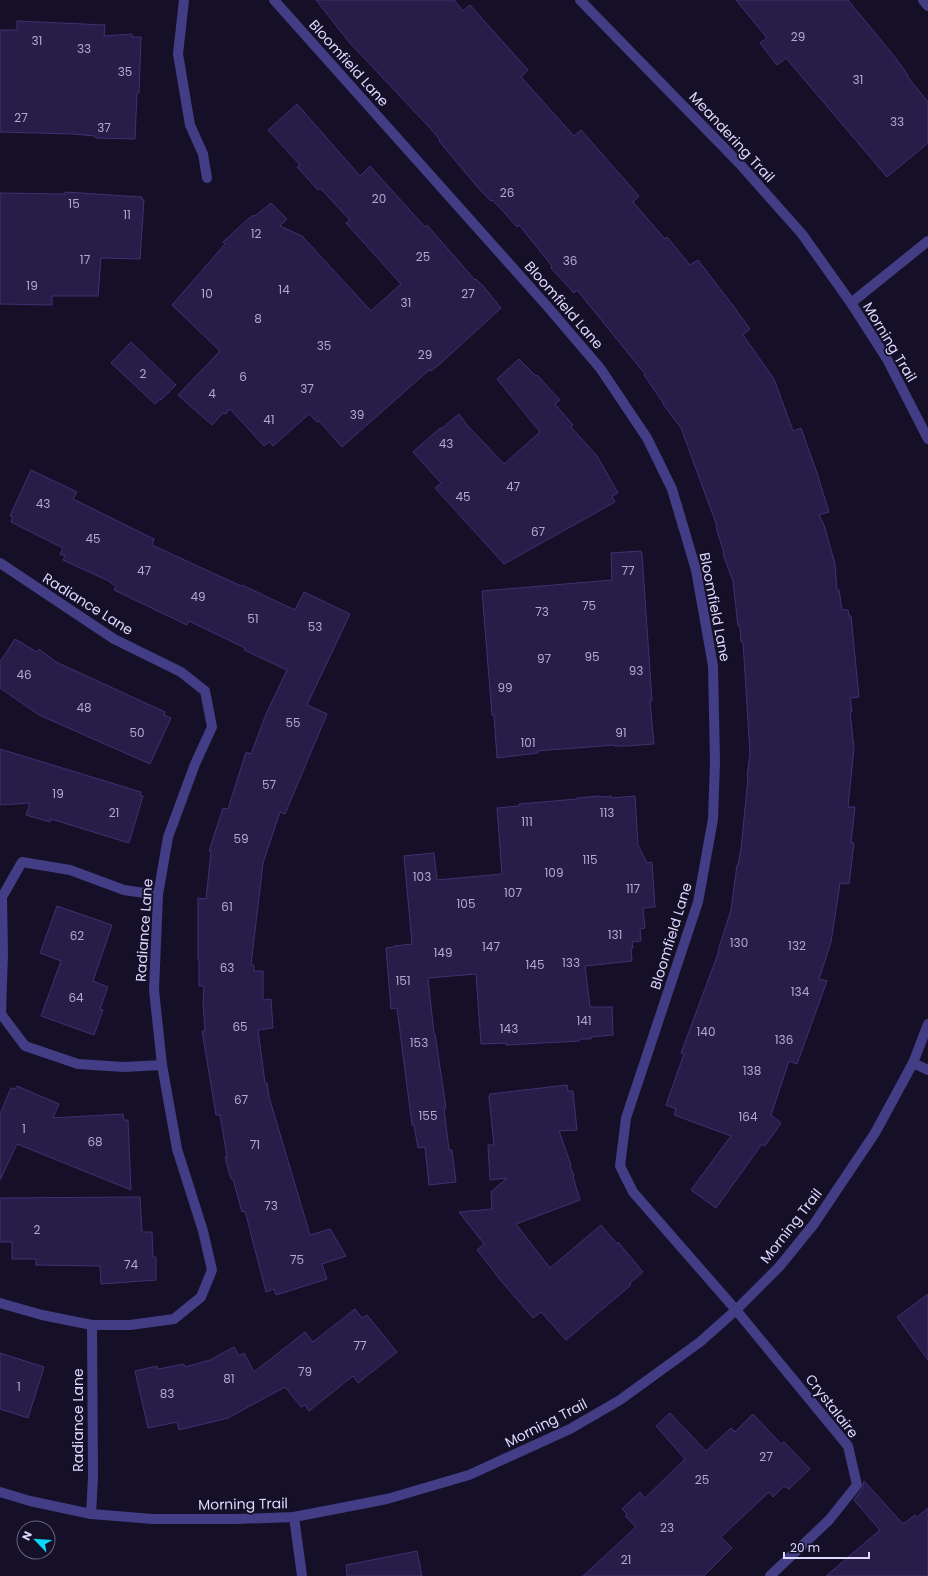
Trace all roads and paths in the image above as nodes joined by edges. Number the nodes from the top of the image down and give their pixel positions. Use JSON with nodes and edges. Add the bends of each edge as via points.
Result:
{"nodes":[{"id":1,"x":184,"y":0,"type":"edge"},
{"id":2,"x":274,"y":0,"type":"edge"},
{"id":3,"x":580,"y":0,"type":"edge"},
{"id":4,"x":923,"y":0,"type":"edge"},
{"id":5,"x":928,"y":6,"type":"edge"},
{"id":6,"x":206,"y":178,"type":"dead end"},
{"id":7,"x":928,"y":241,"type":"edge"},
{"id":8,"x":850,"y":303,"type":"junction"},
{"id":9,"x":928,"y":439,"type":"edge"},
{"id":10,"x":0,"y":563,"type":"edge"},
{"id":11,"x":158,"y":895,"type":"junction"},
{"id":12,"x":928,"y":1024,"type":"edge"},
{"id":13,"x":912,"y":1063,"type":"junction"},
{"id":14,"x":162,"y":1065,"type":"junction"},
{"id":15,"x":928,"y":1070,"type":"edge"},
{"id":16,"x":0,"y":1303,"type":"edge"},
{"id":17,"x":736,"y":1310,"type":"junction"},
{"id":18,"x":92,"y":1325,"type":"junction"},
{"id":19,"x":0,"y":1492,"type":"edge"},
{"id":20,"x":91,"y":1514,"type":"junction"},
{"id":21,"x":294,"y":1517,"type":"junction"},
{"id":22,"x":302,"y":1576,"type":"edge"},
{"id":23,"x":770,"y":1576,"type":"edge"}],
"edges":[{"from":1,"to":6,"type":"street","via":[[178,54],[190,125],[203,154]]},
{"from":2,"to":17,"type":"street","name":"Bloomfield Lane","via":[[600,368],[647,438],[672,489],[696,570],[713,666],[713,819],[698,902],[626,1118],[620,1166],[633,1192]]},
{"from":3,"to":8,"type":"street","name":"Meandering Trail","via":[[739,163],[802,234]]},
{"from":4,"to":5,"type":"street"},
{"from":7,"to":8,"type":"street"},
{"from":8,"to":9,"type":"street","name":"Morning Trail","via":[[887,359]]},
{"from":10,"to":11,"type":"street","name":"Radiance Lane","via":[[114,639],[181,672],[205,691],[212,727],[195,764],[168,837]]},
{"from":11,"to":14,"type":"street","name":"Radiance Lane","via":[[154,990]]},
{"from":11,"to":14,"type":"street","via":[[124,890],[70,870],[22,862],[2,897],[1,1014],[24,1046],[78,1064],[124,1067]]},
{"from":12,"to":13,"type":"street","name":"Morning Trail"},
{"from":13,"to":15,"type":"street"},
{"from":13,"to":17,"type":"street","name":"Morning Trail","via":[[874,1133],[814,1224],[778,1267]]},
{"from":14,"to":18,"type":"street","name":"Radiance Lane","via":[[177,1149],[203,1231],[212,1270],[201,1298],[174,1319],[130,1325]]},
{"from":16,"to":18,"type":"street","name":"Radiance Lane"},
{"from":17,"to":21,"type":"street","name":"Morning Trail","via":[[700,1342],[620,1400],[525,1451],[469,1475],[387,1499]]},
{"from":17,"to":23,"type":"street","name":"Crystalaire","via":[[848,1446],[857,1485],[829,1520]]},
{"from":18,"to":20,"type":"street","name":"Radiance Lane"},
{"from":19,"to":20,"type":"street","name":"Morning Trail"},
{"from":20,"to":21,"type":"street","name":"Morning Trail","via":[[153,1519],[238,1520]]},
{"from":21,"to":22,"type":"street"}]}
